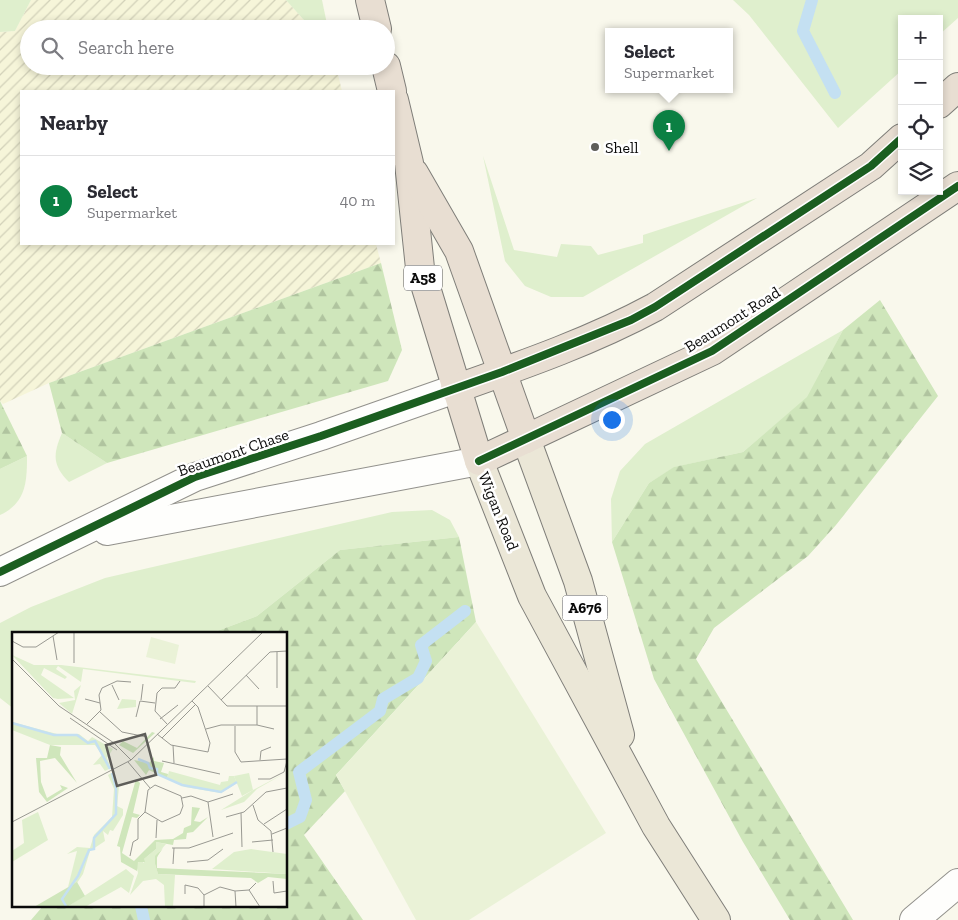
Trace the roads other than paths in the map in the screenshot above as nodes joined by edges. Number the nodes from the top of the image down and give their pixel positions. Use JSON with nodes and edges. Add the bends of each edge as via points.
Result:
{"nodes":[{"id":1,"x":370,"y":0,"type":"edge"},
{"id":2,"x":374,"y":20,"type":"edge"},
{"id":3,"x":388,"y":75,"type":"edge"},
{"id":4,"x":958,"y":87,"type":"edge"},
{"id":5,"x":392,"y":90,"type":"edge"},
{"id":6,"x":943,"y":100,"type":"edge"},
{"id":7,"x":395,"y":104,"type":"edge"},
{"id":8,"x":898,"y":142,"type":"edge"},
{"id":9,"x":409,"y":163,"type":"junction"},
{"id":10,"x":958,"y":186,"type":"edge"},
{"id":11,"x":502,"y":372,"type":"junction"},
{"id":12,"x":455,"y":389,"type":"junction"},
{"id":13,"x":526,"y":439,"type":"junction"},
{"id":14,"x":479,"y":461,"type":"junction"},
{"id":15,"x":71,"y":538,"type":"junction"},
{"id":16,"x":0,"y":572,"type":"edge"},
{"id":17,"x":633,"y":781,"type":"junction"},
{"id":18,"x":958,"y":883,"type":"edge"},
{"id":19,"x":716,"y":920,"type":"edge"},
{"id":20,"x":914,"y":920,"type":"edge"}],
"edges":[{"from":1,"to":2,"type":"highway"},
{"from":3,"to":5,"type":"highway"},
{"from":4,"to":6,"type":"highway"},
{"from":7,"to":9,"type":"highway","name":"Wigan Road","number":"A58"},
{"from":8,"to":11,"type":"highway","via":[[872,166],[655,307]]},
{"from":9,"to":11,"type":"highway","name":"Wigan Road","number":"A58","via":[[458,252]]},
{"from":9,"to":12,"type":"highway","name":"Wigan Road","number":"A58","via":[[420,268]]},
{"from":10,"to":13,"type":"highway","name":"Beaumont Road","via":[[712,351]]},
{"from":11,"to":12,"type":"highway"},
{"from":11,"to":13,"type":"highway","name":"Wigan Road","number":"A58"},
{"from":12,"to":14,"type":"highway","name":"Wigan Road","number":"A58"},
{"from":12,"to":15,"type":"street","name":"Beaumont Chase","via":[[195,477]]},
{"from":13,"to":14,"type":"highway","name":"Beaumont Road"},
{"from":13,"to":17,"type":"main road","name":"Wigan Road","number":"A676","via":[[578,581]]},
{"from":14,"to":15,"type":"street","name":"Beaumont Chase"},
{"from":14,"to":17,"type":"main road","name":"Wigan Road","number":"A676","via":[[532,596]]},
{"from":15,"to":16,"type":"street","name":"Beaumont Chase"},
{"from":17,"to":19,"type":"main road","name":"Wigan Road","number":"A676","via":[[656,826]]},
{"from":18,"to":20,"type":"street"}]}
